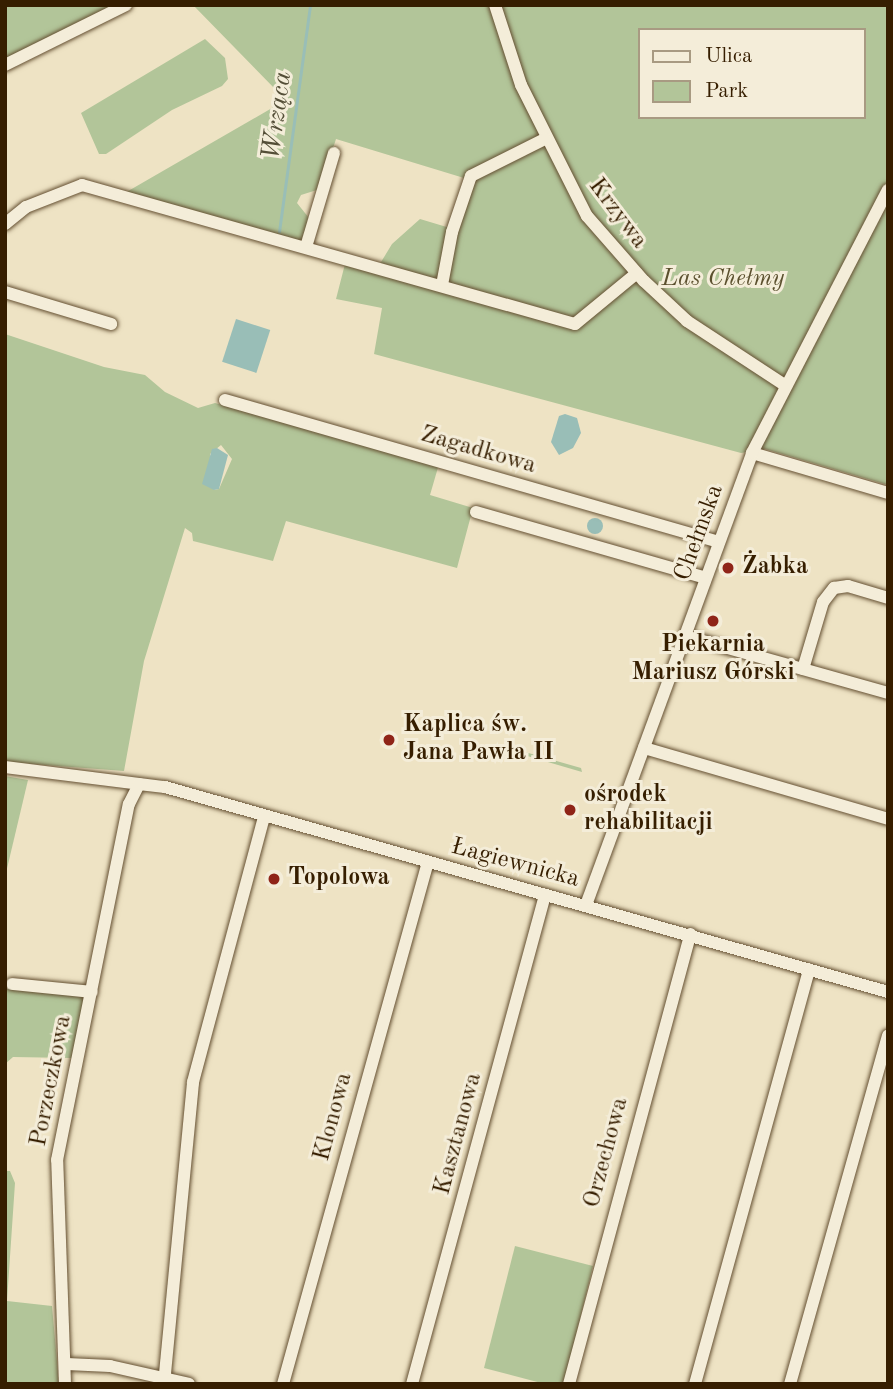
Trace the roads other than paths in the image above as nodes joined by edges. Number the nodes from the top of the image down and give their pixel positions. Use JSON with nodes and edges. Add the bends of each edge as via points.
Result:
{"nodes":[{"id":1,"x":126,"y":5,"type":"edge"},
{"id":2,"x":495,"y":5,"type":"edge"},
{"id":3,"x":5,"y":65,"type":"edge"},
{"id":4,"x":545,"y":139,"type":"junction"},
{"id":5,"x":334,"y":153,"type":"dead end"},
{"id":6,"x":888,"y":190,"type":"edge"},
{"id":7,"x":5,"y":224,"type":"edge"},
{"id":8,"x":306,"y":247,"type":"junction"},
{"id":9,"x":637,"y":273,"type":"junction"},
{"id":10,"x":442,"y":285,"type":"junction"},
{"id":11,"x":5,"y":292,"type":"edge"},
{"id":12,"x":111,"y":324,"type":"dead end"},
{"id":13,"x":786,"y":386,"type":"junction"},
{"id":14,"x":225,"y":400,"type":"dead end"},
{"id":15,"x":752,"y":453,"type":"junction"},
{"id":16,"x":888,"y":493,"type":"edge"},
{"id":17,"x":476,"y":512,"type":"dead end"},
{"id":18,"x":719,"y":542,"type":"junction"},
{"id":19,"x":706,"y":578,"type":"junction"},
{"id":20,"x":888,"y":598,"type":"edge"},
{"id":21,"x":685,"y":636,"type":"junction"},
{"id":22,"x":803,"y":669,"type":"junction"},
{"id":23,"x":888,"y":693,"type":"edge"},
{"id":24,"x":643,"y":748,"type":"junction"},
{"id":25,"x":5,"y":767,"type":"edge"},
{"id":26,"x":136,"y":787,"type":"junction"},
{"id":27,"x":264,"y":817,"type":"junction"},
{"id":28,"x":888,"y":819,"type":"edge"},
{"id":29,"x":428,"y":862,"type":"junction"},
{"id":30,"x":545,"y":895,"type":"junction"},
{"id":31,"x":586,"y":905,"type":"junction"},
{"id":32,"x":690,"y":934,"type":"junction"},
{"id":33,"x":809,"y":969,"type":"junction"},
{"id":34,"x":12,"y":984,"type":"dead end"},
{"id":35,"x":92,"y":992,"type":"junction"},
{"id":36,"x":888,"y":992,"type":"edge"},
{"id":37,"x":888,"y":1035,"type":"edge"},
{"id":38,"x":67,"y":1364,"type":"junction"},
{"id":39,"x":165,"y":1382,"type":"edge"},
{"id":40,"x":65,"y":1384,"type":"edge"},
{"id":41,"x":189,"y":1384,"type":"edge"},
{"id":42,"x":283,"y":1384,"type":"edge"},
{"id":43,"x":412,"y":1384,"type":"edge"},
{"id":44,"x":569,"y":1384,"type":"edge"},
{"id":45,"x":695,"y":1384,"type":"edge"},
{"id":46,"x":790,"y":1384,"type":"edge"}],
"edges":[{"from":1,"to":3,"type":"street"},
{"from":2,"to":4,"type":"street","name":"Krzywa","via":[[521,85]]},
{"from":4,"to":9,"type":"street","name":"Krzywa","via":[[576,200]]},
{"from":4,"to":10,"type":"street","via":[[471,176],[452,232]]},
{"from":5,"to":8,"type":"street"},
{"from":6,"to":13,"type":"street","name":"Chełmska"},
{"from":7,"to":8,"type":"street","via":[[26,207],[82,186]]},
{"from":8,"to":10,"type":"street"},
{"from":9,"to":10,"type":"street","via":[[575,324]]},
{"from":9,"to":13,"type":"street","name":"Krzywa","via":[[687,321]]},
{"from":11,"to":12,"type":"street"},
{"from":13,"to":15,"type":"street","name":"Chełmska"},
{"from":14,"to":18,"type":"street","name":"Zagadkowa"},
{"from":15,"to":16,"type":"street"},
{"from":15,"to":18,"type":"street","name":"Chełmska"},
{"from":17,"to":19,"type":"street"},
{"from":18,"to":19,"type":"street","name":"Chełmska"},
{"from":19,"to":21,"type":"street","name":"Chełmska"},
{"from":20,"to":22,"type":"street","via":[[848,586],[834,588],[824,602]]},
{"from":21,"to":22,"type":"street"},
{"from":21,"to":24,"type":"street","name":"Chełmska"},
{"from":22,"to":23,"type":"street"},
{"from":24,"to":28,"type":"street"},
{"from":24,"to":31,"type":"street","name":"Chełmska"},
{"from":25,"to":26,"type":"street","name":"Łagiewnicka"},
{"from":26,"to":27,"type":"street","name":"Łagiewnicka"},
{"from":26,"to":35,"type":"street","name":"Porzeczkowa"},
{"from":27,"to":29,"type":"street","name":"Łagiewnicka"},
{"from":27,"to":39,"type":"street","via":[[193,1082]]},
{"from":29,"to":30,"type":"street","name":"Łagiewnicka"},
{"from":29,"to":42,"type":"street","name":"Klonowa"},
{"from":30,"to":31,"type":"street","name":"Łagiewnicka"},
{"from":30,"to":43,"type":"street","name":"Kasztanowa"},
{"from":31,"to":32,"type":"street","name":"Łagiewnicka"},
{"from":32,"to":33,"type":"street","name":"Łagiewnicka"},
{"from":32,"to":44,"type":"street","name":"Orzechowa"},
{"from":33,"to":36,"type":"street","name":"Łagiewnicka"},
{"from":33,"to":45,"type":"street"},
{"from":34,"to":35,"type":"street"},
{"from":35,"to":38,"type":"street","name":"Porzeczkowa","via":[[57,1160]]},
{"from":37,"to":46,"type":"street"},
{"from":38,"to":39,"type":"street","via":[[110,1366]]},
{"from":38,"to":40,"type":"street","name":"Porzeczkowa"},
{"from":39,"to":41,"type":"street"}]}
